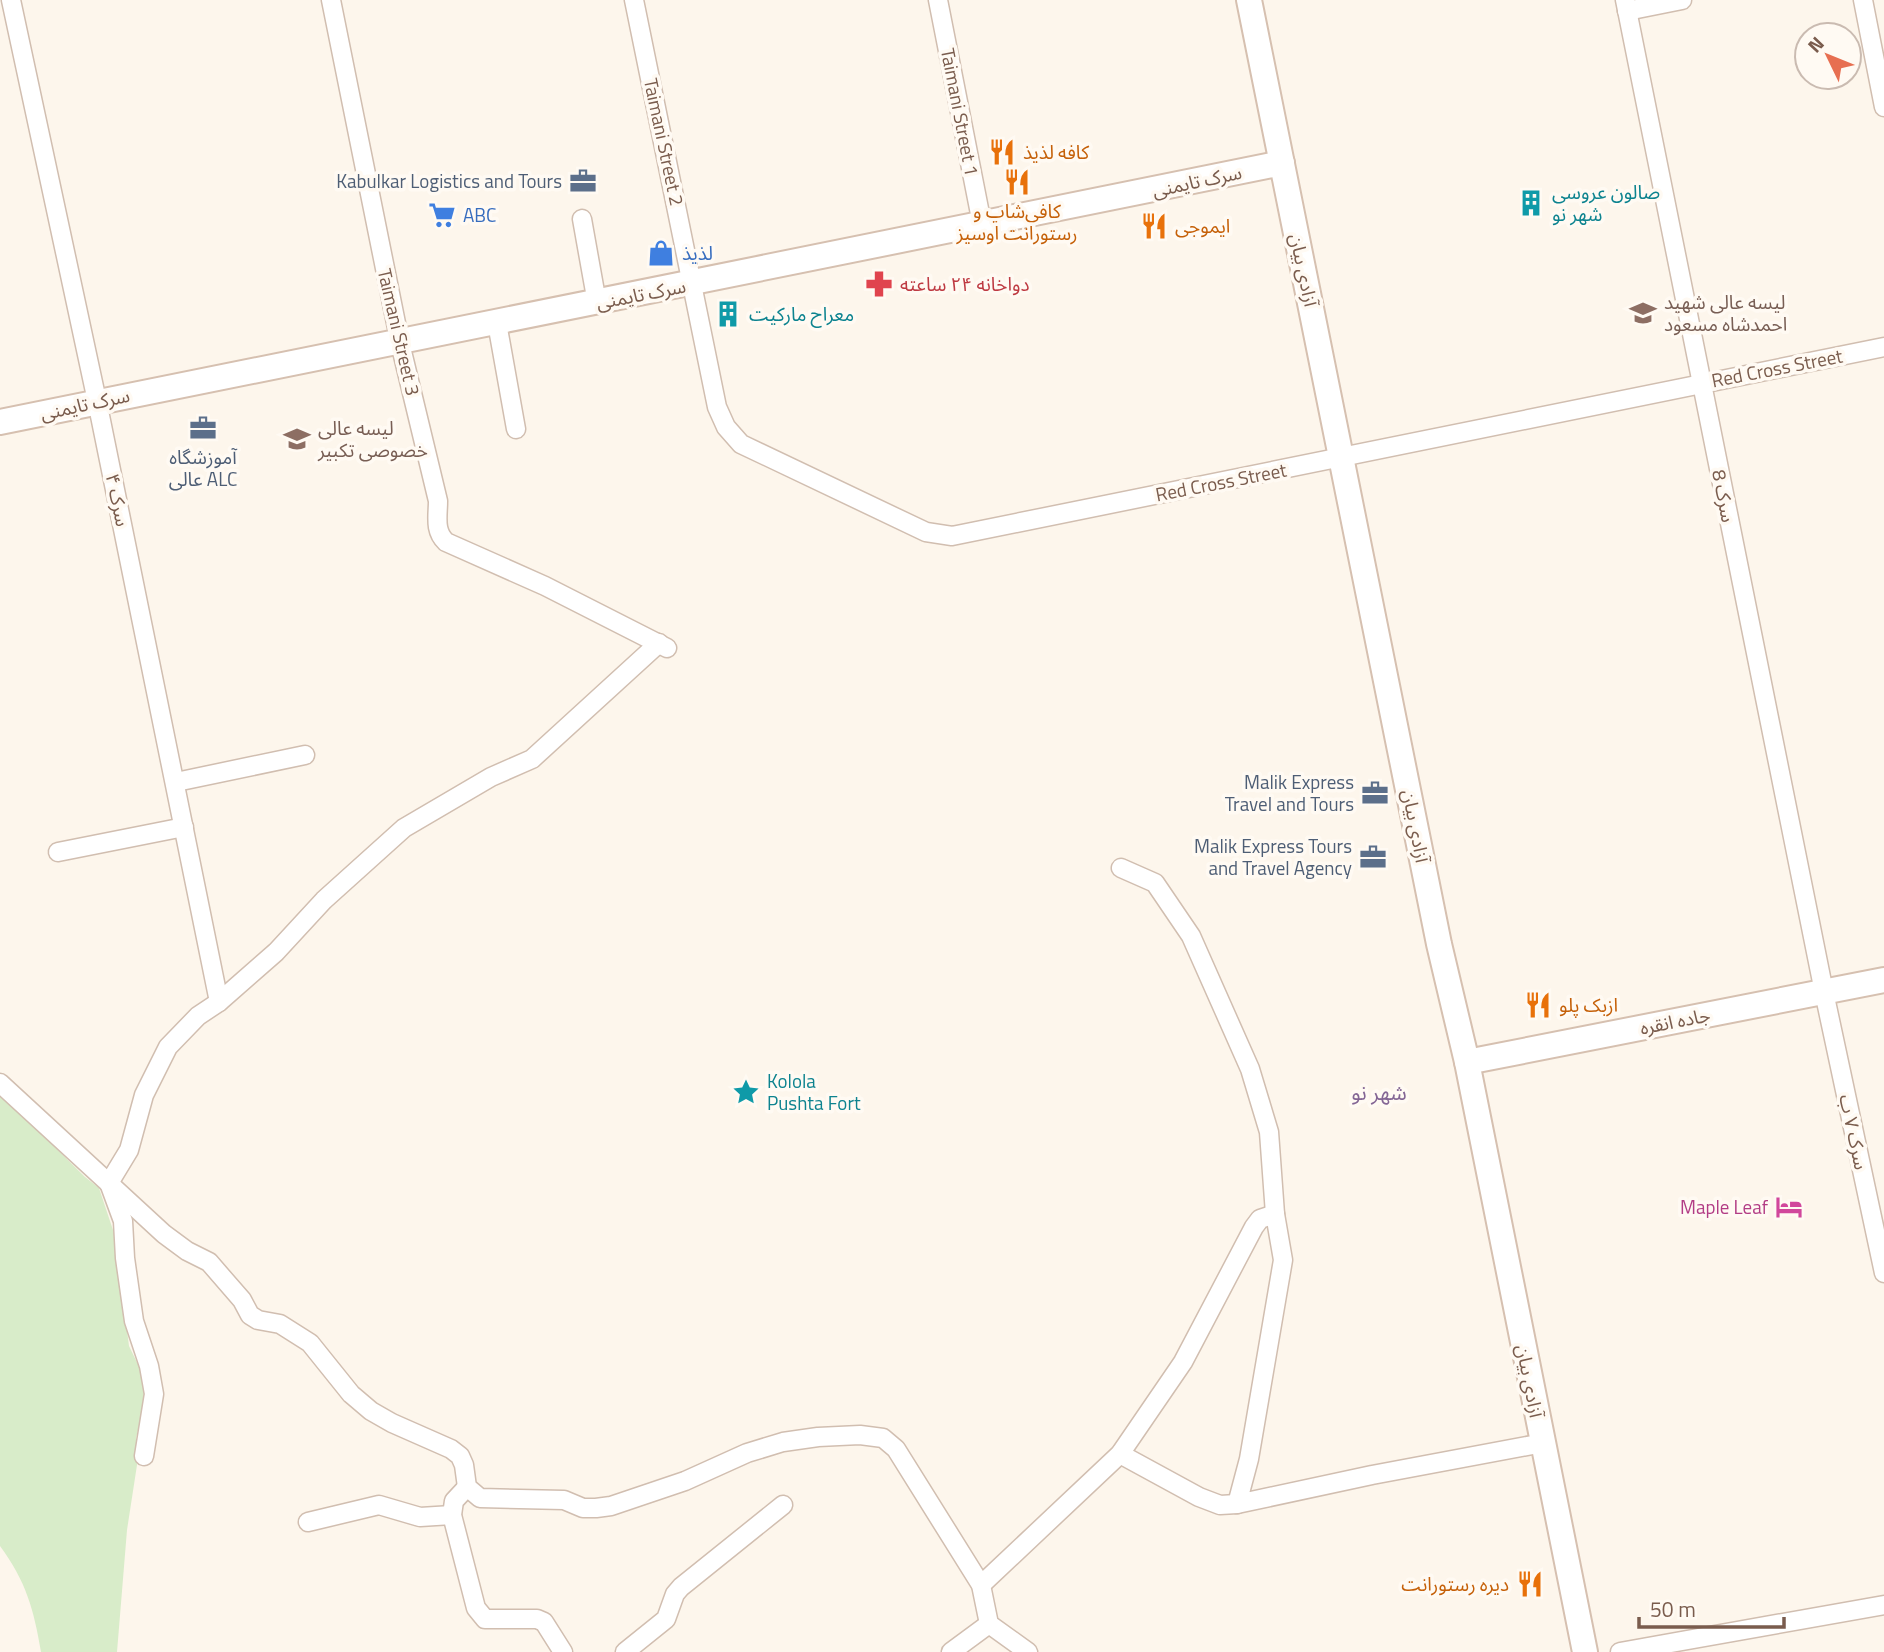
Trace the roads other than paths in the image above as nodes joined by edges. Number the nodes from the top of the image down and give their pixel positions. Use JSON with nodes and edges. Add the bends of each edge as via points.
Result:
{"nodes":[{"id":1,"x":11,"y":0,"type":"edge"},
{"id":2,"x":331,"y":0,"type":"edge"},
{"id":3,"x":634,"y":0,"type":"edge"},
{"id":4,"x":938,"y":0,"type":"edge"},
{"id":5,"x":1249,"y":0,"type":"edge"},
{"id":6,"x":1682,"y":0,"type":"edge"},
{"id":7,"x":1863,"y":0,"type":"edge"},
{"id":8,"x":1626,"y":5,"type":"edge"},
{"id":9,"x":1884,"y":107,"type":"edge"},
{"id":10,"x":1282,"y":163,"type":"junction"},
{"id":11,"x":582,"y":219,"type":"dead end"},
{"id":12,"x":982,"y":224,"type":"junction"},
{"id":13,"x":693,"y":283,"type":"junction"},
{"id":14,"x":597,"y":303,"type":"junction"},
{"id":15,"x":496,"y":323,"type":"junction"},
{"id":16,"x":400,"y":342,"type":"junction"},
{"id":17,"x":1884,"y":347,"type":"edge"},
{"id":18,"x":1701,"y":384,"type":"junction"},
{"id":19,"x":97,"y":401,"type":"junction"},
{"id":20,"x":0,"y":422,"type":"edge"},
{"id":21,"x":516,"y":429,"type":"dead end"},
{"id":22,"x":1342,"y":458,"type":"junction"},
{"id":23,"x":305,"y":755,"type":"dead end"},
{"id":24,"x":176,"y":782,"type":"junction"},
{"id":25,"x":184,"y":827,"type":"junction"},
{"id":26,"x":58,"y":852,"type":"dead end"},
{"id":27,"x":1121,"y":868,"type":"dead end"},
{"id":28,"x":1884,"y":980,"type":"edge"},
{"id":29,"x":1824,"y":992,"type":"junction"},
{"id":30,"x":219,"y":1002,"type":"junction"},
{"id":31,"x":1467,"y":1062,"type":"junction"},
{"id":32,"x":0,"y":1083,"type":"edge"},
{"id":33,"x":109,"y":1183,"type":"junction"},
{"id":34,"x":1275,"y":1214,"type":"junction"},
{"id":35,"x":1884,"y":1273,"type":"edge"},
{"id":36,"x":1543,"y":1443,"type":"junction"},
{"id":37,"x":1120,"y":1454,"type":"junction"},
{"id":38,"x":144,"y":1456,"type":"dead end"},
{"id":39,"x":467,"y":1487,"type":"junction"},
{"id":40,"x":1237,"y":1504,"type":"junction"},
{"id":41,"x":783,"y":1505,"type":"dead end"},
{"id":42,"x":452,"y":1515,"type":"junction"},
{"id":43,"x":309,"y":1522,"type":"dead end"},
{"id":44,"x":981,"y":1585,"type":"junction"},
{"id":45,"x":1884,"y":1605,"type":"edge"},
{"id":46,"x":989,"y":1624,"type":"junction"},
{"id":47,"x":563,"y":1652,"type":"edge"},
{"id":48,"x":625,"y":1652,"type":"edge"},
{"id":49,"x":951,"y":1652,"type":"edge"},
{"id":50,"x":1028,"y":1652,"type":"edge"},
{"id":51,"x":1585,"y":1652,"type":"edge"},
{"id":52,"x":1620,"y":1652,"type":"edge"}],
"edges":[{"from":1,"to":19,"type":"street","name":"سرک ۴"},
{"from":2,"to":16,"type":"street","name":"Taimani Street 3"},
{"from":3,"to":13,"type":"street","name":"Taimani Street 2"},
{"from":4,"to":12,"type":"street","name":"Taimani Street 1"},
{"from":5,"to":10,"type":"main road","name":"آزادی بیان"},
{"from":6,"to":8,"type":"street"},
{"from":7,"to":9,"type":"street"},
{"from":8,"to":18,"type":"street","name":"سرک 8"},
{"from":10,"to":12,"type":"main road","name":"سرک تایمنی"},
{"from":10,"to":22,"type":"main road","name":"آزادی بیان"},
{"from":11,"to":14,"type":"street"},
{"from":12,"to":13,"type":"main road","name":"سرک تایمنی"},
{"from":13,"to":14,"type":"main road","name":"سرک تایمنی"},
{"from":13,"to":22,"type":"street","name":"Red Cross Street","via":[[717,407],[741,444],[926,532],[952,536]]},
{"from":14,"to":15,"type":"main road","name":"سرک تایمنی"},
{"from":15,"to":16,"type":"main road","name":"سرک تایمنی"},
{"from":15,"to":21,"type":"street"},
{"from":16,"to":19,"type":"main road","name":"سرک تایمنی"},
{"from":16,"to":30,"type":"street","name":"Taimani Street 3","via":[[438,501],[441,537],[664,646],[532,759],[491,777],[404,828]]},
{"from":17,"to":18,"type":"street","name":"Red Cross Street"},
{"from":18,"to":22,"type":"street","name":"Red Cross Street"},
{"from":18,"to":29,"type":"street","name":"سرک 8"},
{"from":19,"to":20,"type":"main road","name":"سرک تایمنی"},
{"from":19,"to":24,"type":"street","name":"سرک ۴"},
{"from":22,"to":31,"type":"main road","name":"آزادی بیان"},
{"from":23,"to":24,"type":"street"},
{"from":24,"to":25,"type":"street","name":"سرک ۴"},
{"from":25,"to":26,"type":"street"},
{"from":25,"to":30,"type":"street","name":"سرک ۴"},
{"from":27,"to":34,"type":"street","via":[[1155,883],[1197,948],[1250,1069],[1269,1132]]},
{"from":28,"to":29,"type":"main road","name":"جاده انقره"},
{"from":29,"to":31,"type":"main road","name":"جاده انقره"},
{"from":29,"to":35,"type":"street","name":"سرک ۷ ب"},
{"from":30,"to":33,"type":"street","via":[[168,1047],[145,1095],[129,1150]]},
{"from":31,"to":36,"type":"main road","name":"آزادی بیان"},
{"from":32,"to":33,"type":"street"},
{"from":33,"to":38,"type":"street","via":[[123,1221],[134,1321],[154,1394]]},
{"from":33,"to":39,"type":"street","via":[[164,1234],[209,1262],[250,1315],[279,1324],[310,1343],[351,1394],[371,1411],[460,1456]]},
{"from":34,"to":37,"type":"street","via":[[1260,1219],[1254,1227],[1183,1362]]},
{"from":34,"to":40,"type":"street","via":[[1283,1260]]},
{"from":36,"to":40,"type":"street"},
{"from":36,"to":51,"type":"main road","name":"آزادی بیان"},
{"from":37,"to":40,"type":"street","via":[[1199,1497],[1220,1505]]},
{"from":37,"to":44,"type":"street"},
{"from":39,"to":42,"type":"street","via":[[453,1501]]},
{"from":39,"to":44,"type":"street","via":[[480,1498],[564,1500],[596,1508],[783,1442],[860,1435],[883,1438],[896,1449]]},
{"from":41,"to":48,"type":"street","via":[[681,1587],[666,1619]]},
{"from":42,"to":43,"type":"street","via":[[420,1517],[379,1505]]},
{"from":42,"to":47,"type":"street","via":[[481,1615],[499,1621],[544,1622]]},
{"from":44,"to":46,"type":"street"},
{"from":45,"to":52,"type":"street"},
{"from":46,"to":49,"type":"street"},
{"from":46,"to":50,"type":"street"}]}
